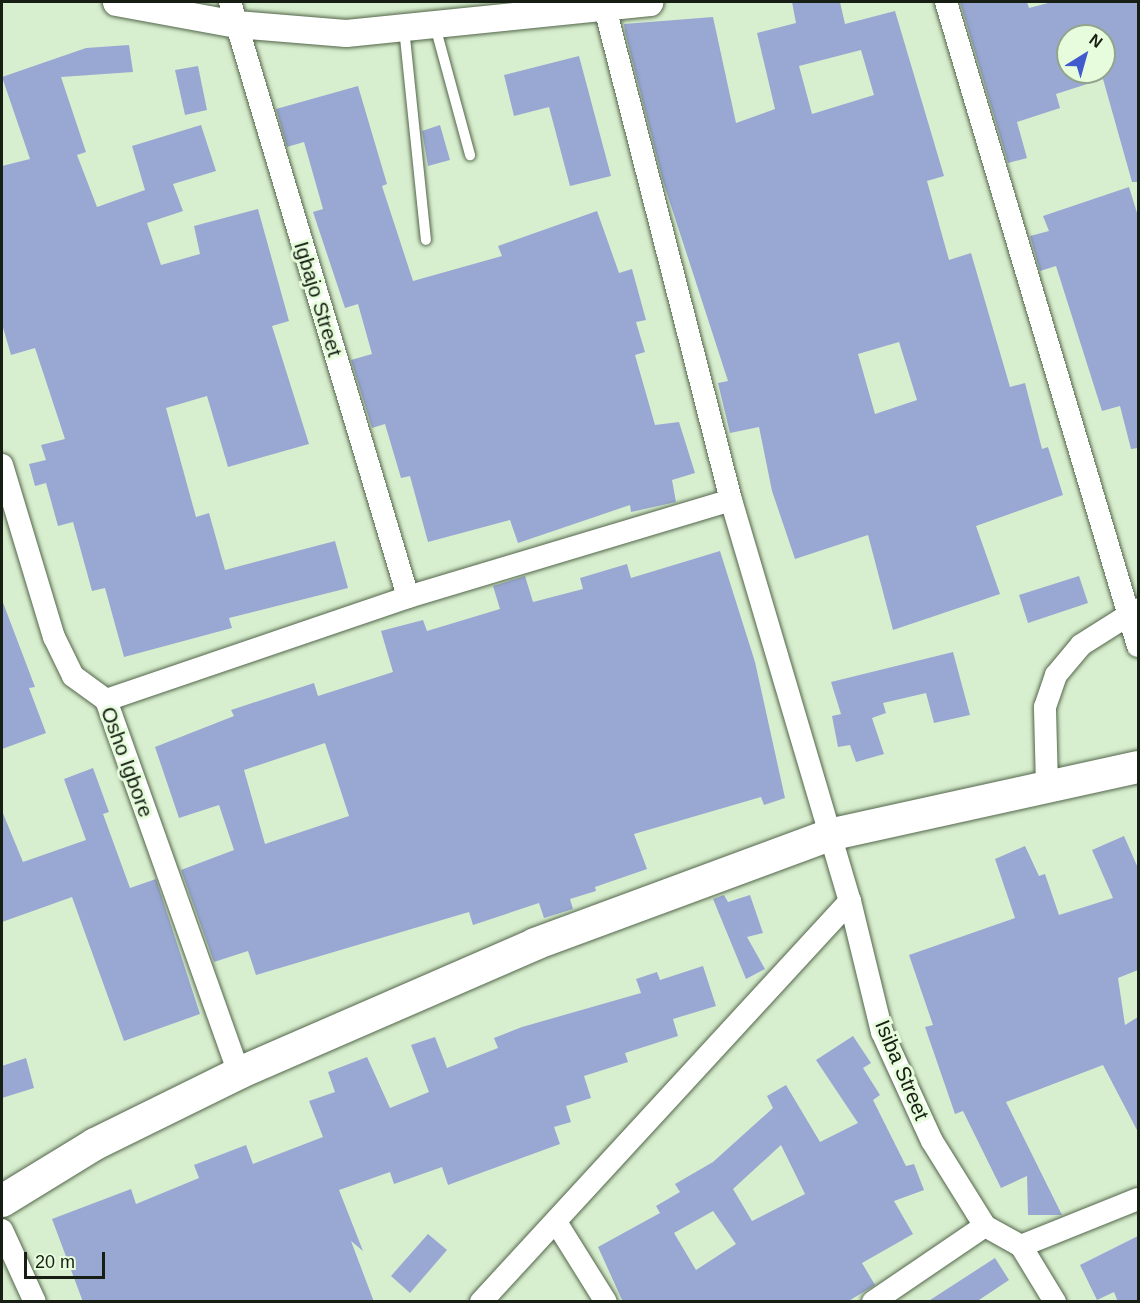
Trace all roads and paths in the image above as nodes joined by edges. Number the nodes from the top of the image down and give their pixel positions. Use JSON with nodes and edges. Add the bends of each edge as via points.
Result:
{"nodes":[{"id":1,"x":116,"y":2,"type":"edge"},
{"id":2,"x":649,"y":2,"type":"edge"},
{"id":3,"x":946,"y":2,"type":"edge"},
{"id":4,"x":605,"y":8,"type":"junction"},
{"id":5,"x":233,"y":13,"type":"edge"},
{"id":6,"x":435,"y":26,"type":"junction"},
{"id":7,"x":404,"y":28,"type":"junction"},
{"id":8,"x":470,"y":155,"type":"dead end"},
{"id":9,"x":426,"y":240,"type":"dead end"},
{"id":10,"x":2,"y":465,"type":"edge"},
{"id":11,"x":731,"y":500,"type":"junction"},
{"id":12,"x":408,"y":597,"type":"junction"},
{"id":13,"x":1135,"y":612,"type":"edge"},
{"id":14,"x":1138,"y":646,"type":"edge"},
{"id":15,"x":106,"y":700,"type":"junction"},
{"id":16,"x":1138,"y":767,"type":"edge"},
{"id":17,"x":1047,"y":786,"type":"junction"},
{"id":18,"x":829,"y":835,"type":"junction"},
{"id":19,"x":850,"y":901,"type":"junction"},
{"id":20,"x":239,"y":1073,"type":"junction"},
{"id":21,"x":1138,"y":1199,"type":"edge"},
{"id":22,"x":2,"y":1201,"type":"edge"},
{"id":23,"x":556,"y":1222,"type":"junction"},
{"id":24,"x":985,"y":1226,"type":"junction"},
{"id":25,"x":2,"y":1230,"type":"edge"},
{"id":26,"x":1021,"y":1246,"type":"junction"},
{"id":27,"x":34,"y":1302,"type":"edge"},
{"id":28,"x":481,"y":1302,"type":"edge"},
{"id":29,"x":606,"y":1302,"type":"edge"},
{"id":30,"x":873,"y":1302,"type":"edge"},
{"id":31,"x":1055,"y":1302,"type":"edge"}],
"edges":[{"from":1,"to":5,"type":"street"},
{"from":2,"to":4,"type":"street"},
{"from":3,"to":13,"type":"street"},
{"from":4,"to":6,"type":"street"},
{"from":4,"to":11,"type":"street","name":"Isiba Street"},
{"from":5,"to":7,"type":"street","via":[[346,33]]},
{"from":5,"to":12,"type":"street","name":"Igbajo Street"},
{"from":6,"to":7,"type":"street"},
{"from":6,"to":8,"type":"lane"},
{"from":7,"to":9,"type":"lane"},
{"from":10,"to":15,"type":"street","name":"Osho Igbore","via":[[54,637],[73,676]]},
{"from":11,"to":12,"type":"street"},
{"from":11,"to":18,"type":"street","name":"Isiba Street"},
{"from":12,"to":15,"type":"street"},
{"from":13,"to":14,"type":"street"},
{"from":13,"to":17,"type":"street","via":[[1081,645],[1056,675],[1045,707]]},
{"from":15,"to":20,"type":"street","name":"Osho Igbore"},
{"from":16,"to":17,"type":"main road"},
{"from":17,"to":18,"type":"main road"},
{"from":18,"to":19,"type":"street","name":"Isiba Street"},
{"from":18,"to":20,"type":"main road","via":[[535,944]]},
{"from":19,"to":23,"type":"street"},
{"from":19,"to":24,"type":"street","name":"Isiba Street","via":[[882,1032],[932,1141]]},
{"from":20,"to":22,"type":"main road","via":[[95,1144]]},
{"from":21,"to":26,"type":"street"},
{"from":23,"to":28,"type":"street"},
{"from":23,"to":29,"type":"street"},
{"from":24,"to":26,"type":"street"},
{"from":24,"to":30,"type":"street"},
{"from":25,"to":27,"type":"street"},
{"from":26,"to":31,"type":"street"}]}
